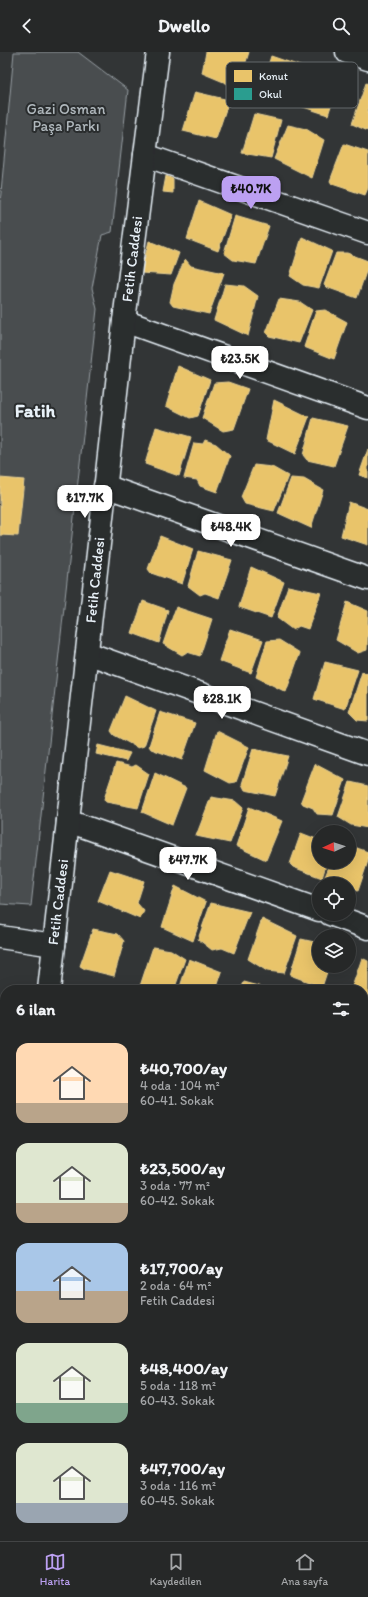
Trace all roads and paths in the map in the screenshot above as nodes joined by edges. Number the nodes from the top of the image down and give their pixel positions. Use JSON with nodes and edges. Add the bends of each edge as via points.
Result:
{"nodes":[{"id":1,"x":158,"y":52,"type":"edge"},
{"id":2,"x":347,"y":52,"type":"edge"},
{"id":3,"x":368,"y":59,"type":"edge"},
{"id":4,"x":145,"y":155,"type":"junction"},
{"id":5,"x":368,"y":233,"type":"edge"},
{"id":6,"x":124,"y":321,"type":"junction"},
{"id":7,"x":368,"y":408,"type":"edge"},
{"id":8,"x":105,"y":486,"type":"junction"},
{"id":9,"x":368,"y":579,"type":"edge"},
{"id":10,"x":87,"y":653,"type":"junction"},
{"id":11,"x":368,"y":754,"type":"edge"},
{"id":12,"x":68,"y":821,"type":"junction"},
{"id":13,"x":312,"y":908,"type":"edge"},
{"id":14,"x":349,"y":921,"type":"edge"},
{"id":15,"x":368,"y":928,"type":"edge"},
{"id":16,"x":0,"y":937,"type":"edge"},
{"id":17,"x":54,"y":945,"type":"junction"},
{"id":18,"x":50,"y":985,"type":"edge"}],
"edges":[{"from":1,"to":4,"type":"street","name":"Fetih Caddesi"},
{"from":2,"to":3,"type":"street"},
{"from":4,"to":5,"type":"street"},
{"from":4,"to":6,"type":"street","name":"Fetih Caddesi"},
{"from":6,"to":7,"type":"street"},
{"from":6,"to":8,"type":"street","name":"Fetih Caddesi"},
{"from":8,"to":9,"type":"street"},
{"from":8,"to":10,"type":"street","name":"Fetih Caddesi"},
{"from":10,"to":11,"type":"street"},
{"from":10,"to":12,"type":"street","name":"Fetih Caddesi"},
{"from":12,"to":13,"type":"street"},
{"from":12,"to":17,"type":"street","name":"Fetih Caddesi"},
{"from":14,"to":15,"type":"street"},
{"from":16,"to":17,"type":"street"},
{"from":17,"to":18,"type":"street","name":"Fetih Caddesi"}]}
